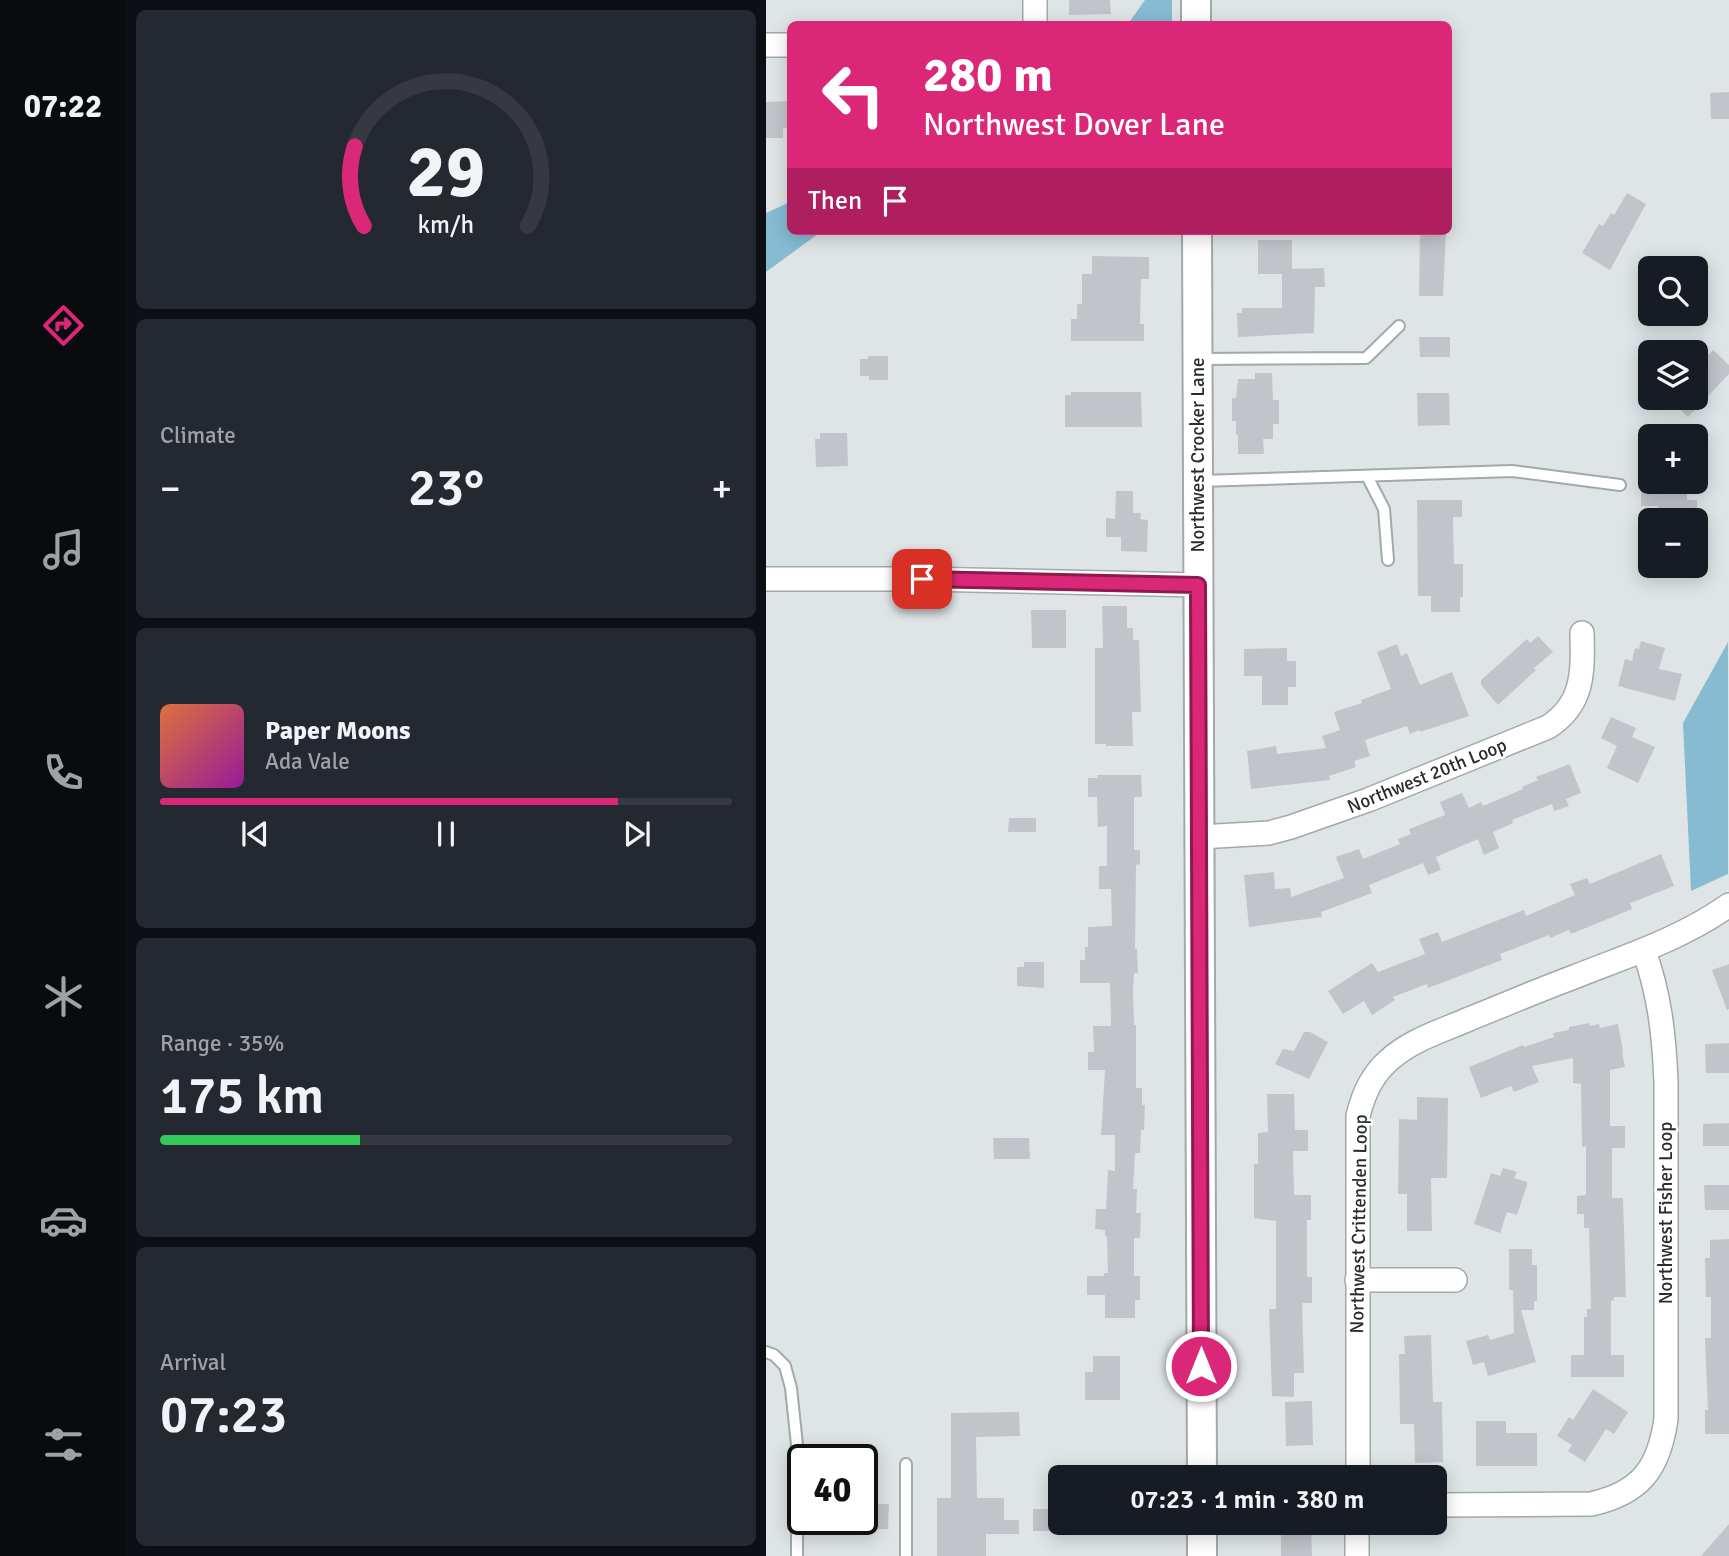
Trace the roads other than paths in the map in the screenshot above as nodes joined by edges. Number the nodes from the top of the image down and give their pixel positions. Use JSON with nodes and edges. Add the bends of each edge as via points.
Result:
{"nodes":[{"id":1,"x":1035,"y":0,"type":"edge"},
{"id":2,"x":1196,"y":0,"type":"edge"},
{"id":3,"x":1035,"y":21,"type":"edge"},
{"id":4,"x":1196,"y":21,"type":"edge"},
{"id":5,"x":766,"y":45,"type":"edge"},
{"id":6,"x":787,"y":45,"type":"edge"},
{"id":7,"x":1197,"y":235,"type":"edge"},
{"id":8,"x":1399,"y":326,"type":"dead end"},
{"id":9,"x":1197,"y":359,"type":"junction"},
{"id":10,"x":1367,"y":476,"type":"junction"},
{"id":11,"x":1198,"y":481,"type":"junction"},
{"id":12,"x":1620,"y":485,"type":"dead end"},
{"id":13,"x":1388,"y":560,"type":"dead end"},
{"id":14,"x":766,"y":579,"type":"edge"},
{"id":15,"x":1198,"y":585,"type":"junction"},
{"id":16,"x":1582,"y":633,"type":"dead end"},
{"id":17,"x":1200,"y":837,"type":"junction"},
{"id":18,"x":1728,"y":905,"type":"edge"},
{"id":19,"x":1644,"y":951,"type":"junction"},
{"id":20,"x":1357,"y":1280,"type":"junction"},
{"id":21,"x":1455,"y":1280,"type":"dead end"},
{"id":22,"x":766,"y":1352,"type":"edge"},
{"id":23,"x":906,"y":1464,"type":"dead end"},
{"id":24,"x":1202,"y":1465,"type":"edge"},
{"id":25,"x":1358,"y":1465,"type":"edge"},
{"id":26,"x":1447,"y":1505,"type":"edge"},
{"id":27,"x":1202,"y":1535,"type":"edge"},
{"id":28,"x":1358,"y":1535,"type":"edge"},
{"id":29,"x":797,"y":1556,"type":"edge"},
{"id":30,"x":906,"y":1556,"type":"edge"},
{"id":31,"x":1202,"y":1556,"type":"edge"},
{"id":32,"x":1357,"y":1556,"type":"edge"}],
"edges":[{"from":1,"to":3,"type":"street"},
{"from":2,"to":4,"type":"street"},
{"from":5,"to":6,"type":"street"},
{"from":7,"to":9,"type":"street","name":"Northwest Crocker Lane"},
{"from":8,"to":9,"type":"lane","via":[[1366,358]]},
{"from":9,"to":11,"type":"street","name":"Northwest Crocker Lane"},
{"from":10,"to":11,"type":"lane"},
{"from":10,"to":12,"type":"lane","via":[[1512,471]]},
{"from":10,"to":13,"type":"lane","via":[[1384,509]]},
{"from":11,"to":15,"type":"street","name":"Northwest Crocker Lane"},
{"from":14,"to":15,"type":"street"},
{"from":15,"to":17,"type":"street","name":"Northwest Crocker Lane"},
{"from":16,"to":17,"type":"street","name":"Northwest 20th Loop","via":[[1583,669],[1574,700],[1548,727],[1291,827],[1269,833]]},
{"from":17,"to":24,"type":"street","name":"Northwest Crocker Lane"},
{"from":18,"to":19,"type":"street","name":"Northwest Crittenden Loop"},
{"from":19,"to":20,"type":"street","name":"Northwest Crittenden Loop","via":[[1422,1040],[1381,1067],[1358,1116]]},
{"from":19,"to":26,"type":"street","name":"Northwest Fisher Loop","via":[[1664,1031],[1666,1082],[1666,1419],[1655,1462],[1630,1490],[1591,1504]]},
{"from":20,"to":21,"type":"street"},
{"from":20,"to":25,"type":"street","name":"Northwest Crittenden Loop"},
{"from":22,"to":29,"type":"lane","via":[[785,1366],[791,1388]]},
{"from":23,"to":30,"type":"lane"},
{"from":27,"to":31,"type":"street"},
{"from":28,"to":32,"type":"street"}]}
